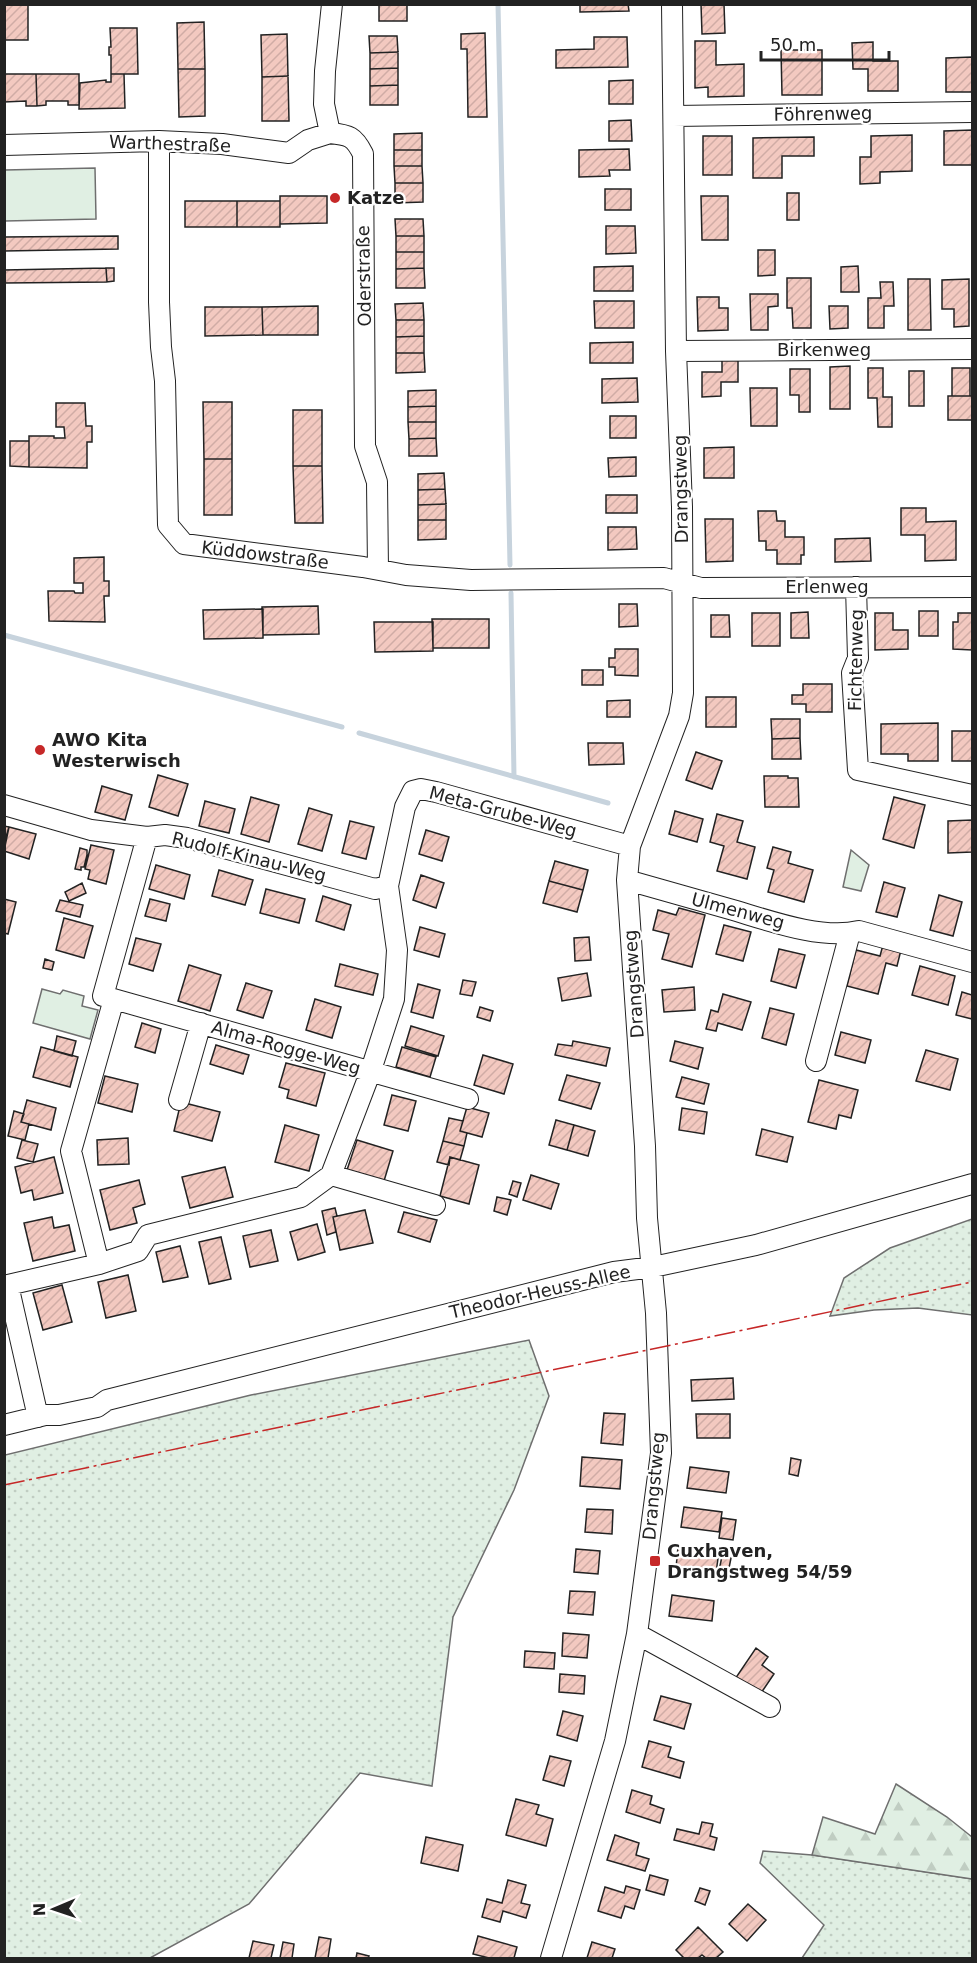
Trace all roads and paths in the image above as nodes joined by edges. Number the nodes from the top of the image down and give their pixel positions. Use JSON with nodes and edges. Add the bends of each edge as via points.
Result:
{"nodes":[{"id":1,"x":332,"y":4,"type":"edge"},
{"id":2,"x":672,"y":4,"type":"edge"},
{"id":3,"x":972,"y":112,"type":"edge"},
{"id":4,"x":674,"y":116,"type":"junction"},
{"id":5,"x":330,"y":133,"type":"junction"},
{"id":6,"x":159,"y":141,"type":"junction"},
{"id":7,"x":4,"y":145,"type":"edge"},
{"id":8,"x":972,"y":349,"type":"edge"},
{"id":9,"x":676,"y":351,"type":"junction"},
{"id":10,"x":378,"y":569,"type":"junction"},
{"id":11,"x":682,"y":582,"type":"junction"},
{"id":12,"x":856,"y":587,"type":"junction"},
{"id":13,"x":972,"y":587,"type":"edge"},
{"id":14,"x":972,"y":795,"type":"edge"},
{"id":15,"x":4,"y":805,"type":"edge"},
{"id":16,"x":147,"y":837,"type":"junction"},
{"id":17,"x":630,"y":846,"type":"junction"},
{"id":18,"x":627,"y":880,"type":"junction"},
{"id":19,"x":388,"y":886,"type":"junction"},
{"id":20,"x":850,"y":933,"type":"junction"},
{"id":21,"x":972,"y":962,"type":"edge"},
{"id":22,"x":114,"y":999,"type":"junction"},
{"id":23,"x":201,"y":1023,"type":"junction"},
{"id":24,"x":816,"y":1061,"type":"dead end"},
{"id":25,"x":370,"y":1072,"type":"junction"},
{"id":26,"x":468,"y":1099,"type":"dead end"},
{"id":27,"x":179,"y":1100,"type":"dead end"},
{"id":28,"x":331,"y":1175,"type":"junction"},
{"id":29,"x":972,"y":1184,"type":"edge"},
{"id":30,"x":435,"y":1204,"type":"dead end"},
{"id":31,"x":99,"y":1264,"type":"junction"},
{"id":32,"x":653,"y":1267,"type":"junction"},
{"id":33,"x":6,"y":1285,"type":"edge"},
{"id":34,"x":42,"y":1416,"type":"junction"},
{"id":35,"x":4,"y":1425,"type":"edge"},
{"id":36,"x":637,"y":1634,"type":"junction"},
{"id":37,"x":770,"y":1707,"type":"dead end"},
{"id":38,"x":551,"y":1959,"type":"edge"}],
"edges":[{"from":1,"to":5,"type":"street","via":[[324,93]]},
{"from":2,"to":4,"type":"street","name":"Drangstweg"},
{"from":3,"to":4,"type":"street","name":"Föhrenweg"},
{"from":4,"to":9,"type":"street","name":"Drangstweg"},
{"from":5,"to":6,"type":"street","name":"Warthestraße","via":[[308,140],[289,153]]},
{"from":5,"to":10,"type":"street","name":"Oderstraße","via":[[347,134],[363,154],[365,446],[377,482]]},
{"from":6,"to":7,"type":"street","name":"Warthestraße"},
{"from":6,"to":10,"type":"street","name":"Küddowstraße","via":[[159,302],[168,525],[184,544]]},
{"from":8,"to":9,"type":"street","name":"Birkenweg"},
{"from":9,"to":11,"type":"street","name":"Drangstweg"},
{"from":10,"to":11,"type":"street","name":"Küddowstraße","via":[[471,580],[664,578]]},
{"from":11,"to":12,"type":"street","name":"Erlenweg","via":[[701,588]]},
{"from":11,"to":17,"type":"street","name":"Drangstweg","via":[[683,693],[679,716]]},
{"from":12,"to":13,"type":"street","name":"Erlenweg"},
{"from":12,"to":14,"type":"street","name":"Fichtenweg","via":[[858,658],[852,673],[858,774]]},
{"from":15,"to":16,"type":"street","name":"Rudolf-Kinau-Weg","via":[[91,830]]},
{"from":16,"to":19,"type":"street","name":"Rudolf-Kinau-Weg","via":[[187,838],[375,889]]},
{"from":16,"to":22,"type":"street","via":[[103,996]]},
{"from":17,"to":18,"type":"street","name":"Drangstweg"},
{"from":17,"to":19,"type":"street","name":"Meta-Grube-Weg","via":[[421,789],[413,791],[405,807]]},
{"from":18,"to":20,"type":"street","name":"Ulmenweg","via":[[787,926]]},
{"from":18,"to":32,"type":"street","name":"Drangstweg"},
{"from":19,"to":25,"type":"street","name":"Meta-Grube-Weg","via":[[398,950],[394,999]]},
{"from":20,"to":21,"type":"street","name":"Ulmenweg","via":[[859,931]]},
{"from":20,"to":24,"type":"street"},
{"from":22,"to":23,"type":"street","name":"Alma-Rogge-Weg"},
{"from":22,"to":31,"type":"street","via":[[71,1151]]},
{"from":23,"to":25,"type":"street","name":"Alma-Rogge-Weg"},
{"from":23,"to":27,"type":"street","name":"Alma-Rogge-Weg"},
{"from":25,"to":26,"type":"street"},
{"from":25,"to":28,"type":"street","name":"Meta-Grube-Weg"},
{"from":28,"to":30,"type":"street"},
{"from":28,"to":31,"type":"street","via":[[301,1197],[148,1235],[138,1251]]},
{"from":29,"to":32,"type":"street","name":"Theodor-Heuss-Allee","via":[[756,1245]]},
{"from":31,"to":33,"type":"street"},
{"from":32,"to":34,"type":"street","name":"Theodor-Heuss-Allee","via":[[538,1290],[107,1400],[97,1407]]},
{"from":32,"to":36,"type":"street","name":"Drangstweg","via":[[661,1453]]},
{"from":33,"to":34,"type":"street"},
{"from":34,"to":35,"type":"street","name":"Theodor-Heuss-Allee"},
{"from":36,"to":37,"type":"street"},
{"from":36,"to":38,"type":"street","name":"Drangstweg","via":[[615,1741]]}]}
